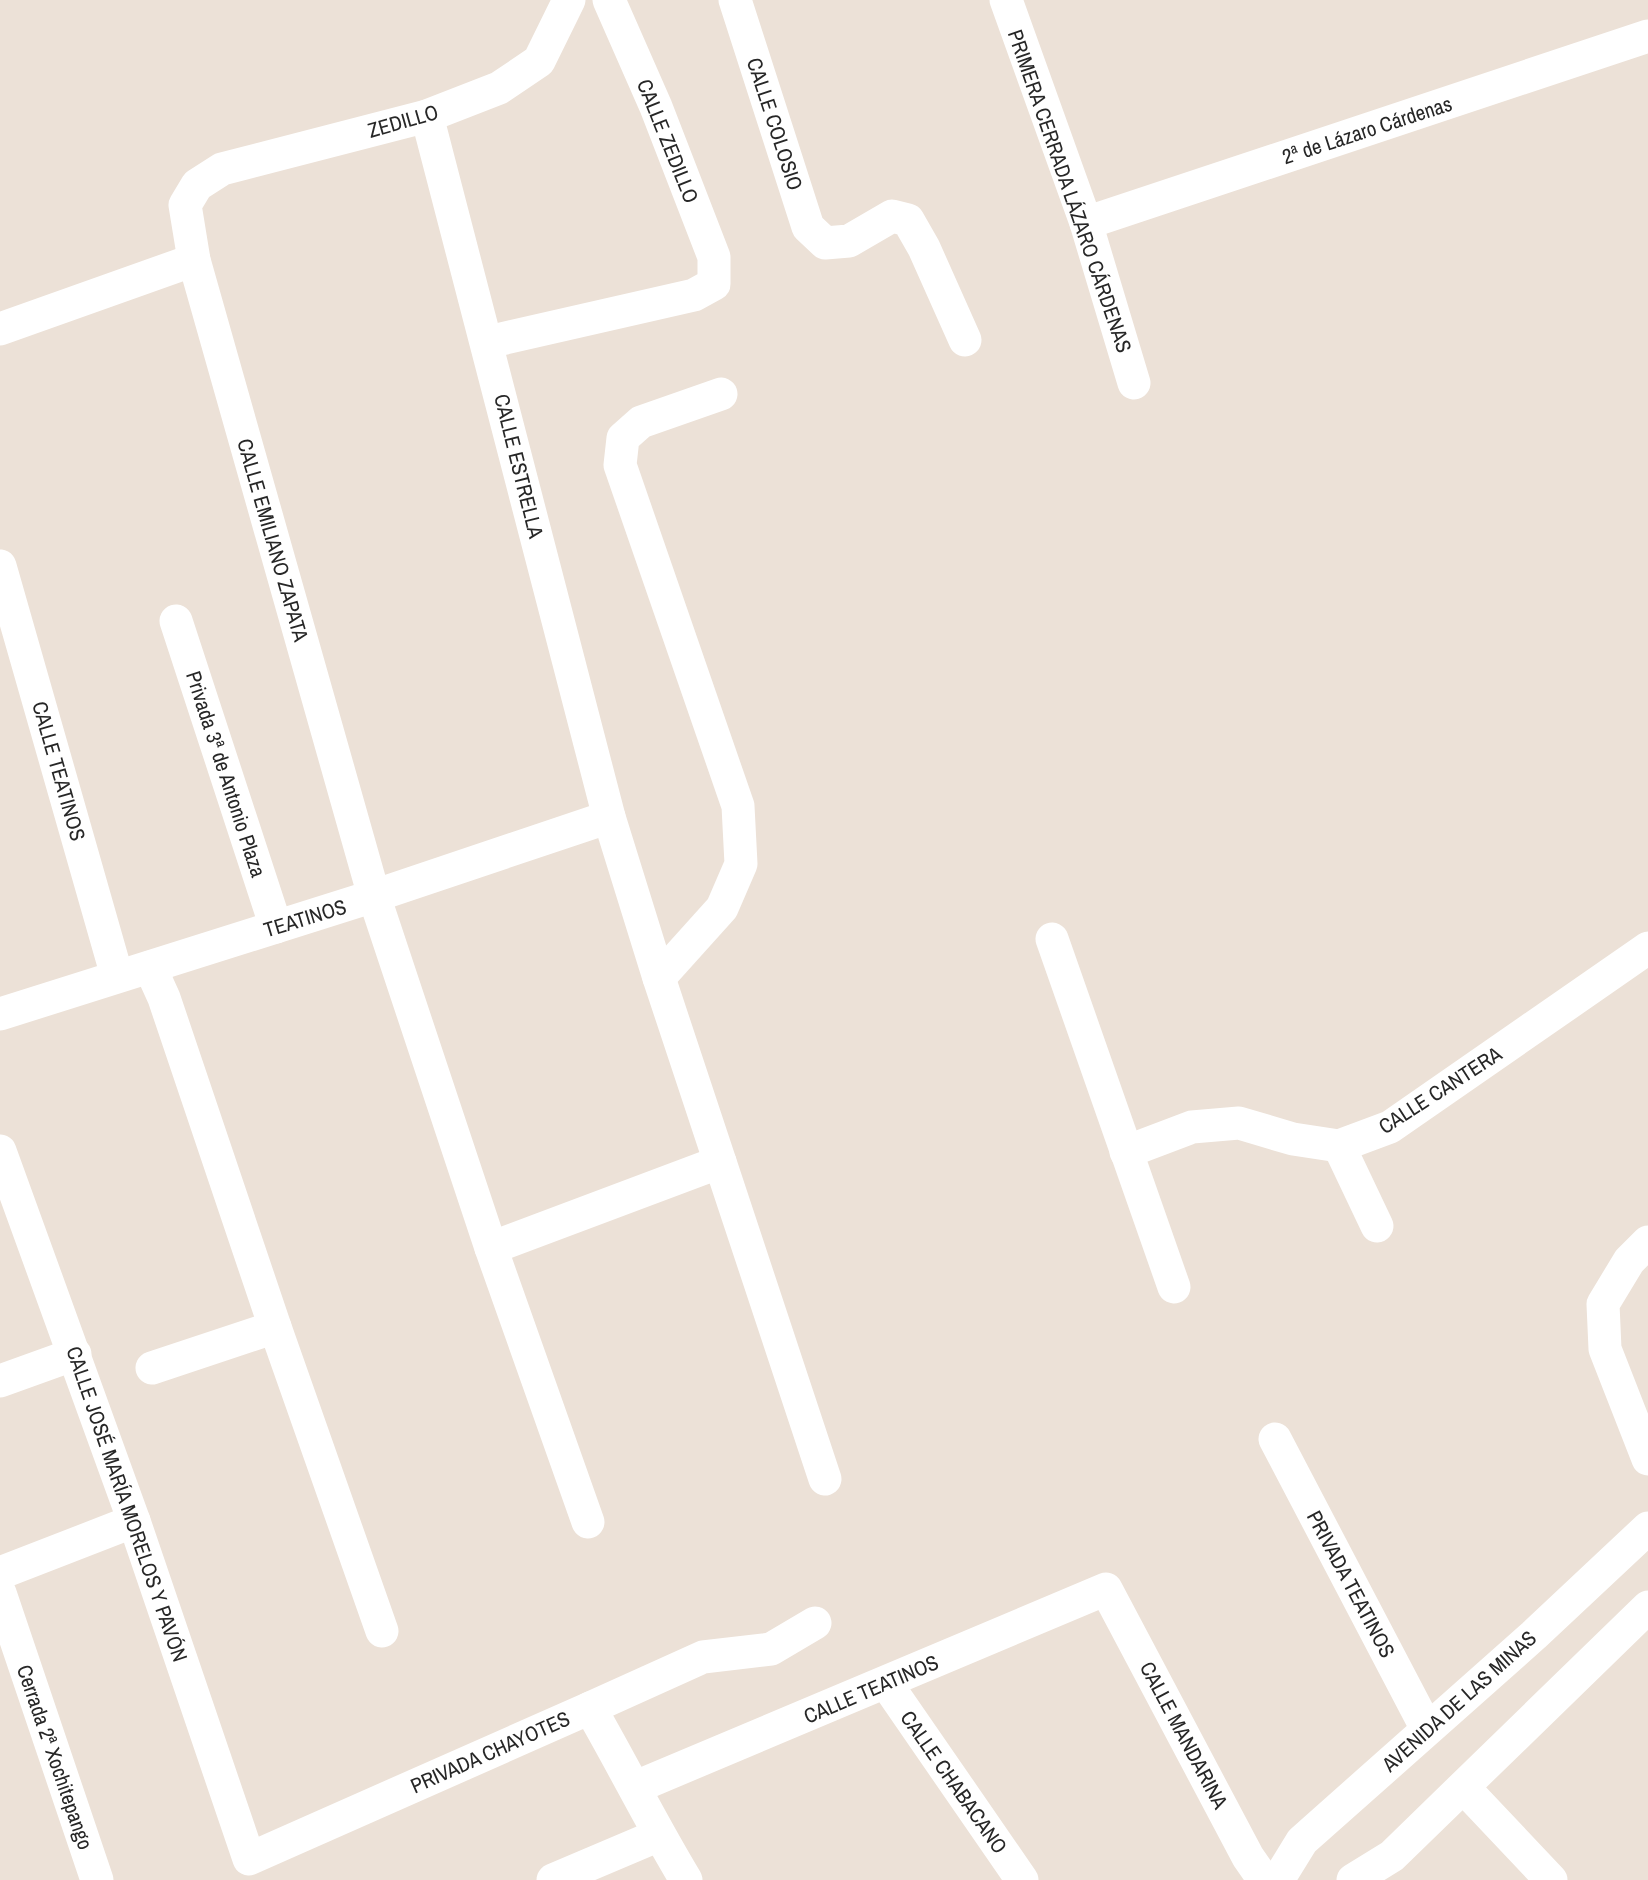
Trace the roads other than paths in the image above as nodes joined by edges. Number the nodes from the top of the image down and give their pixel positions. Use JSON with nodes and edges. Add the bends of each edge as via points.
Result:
{"nodes":[{"id":1,"x":569,"y":0,"type":"edge"},
{"id":2,"x":609,"y":0,"type":"edge"},
{"id":3,"x":735,"y":0,"type":"edge"},
{"id":4,"x":1006,"y":0,"type":"edge"},
{"id":5,"x":1648,"y":36,"type":"edge"},
{"id":6,"x":428,"y":116,"type":"junction"},
{"id":7,"x":197,"y":185,"type":"joint"},
{"id":8,"x":1086,"y":223,"type":"junction"},
{"id":9,"x":194,"y":260,"type":"junction"},
{"id":10,"x":0,"y":329,"type":"edge"},
{"id":11,"x":965,"y":340,"type":"dead end"},
{"id":12,"x":488,"y":342,"type":"junction"},
{"id":13,"x":1134,"y":383,"type":"dead end"},
{"id":14,"x":721,"y":394,"type":"dead end"},
{"id":15,"x":0,"y":566,"type":"edge"},
{"id":16,"x":176,"y":621,"type":"dead end"},
{"id":17,"x":609,"y":817,"type":"junction"},
{"id":18,"x":374,"y":896,"type":"junction"},
{"id":19,"x":276,"y":927,"type":"junction"},
{"id":20,"x":1052,"y":939,"type":"dead end"},
{"id":21,"x":1648,"y":948,"type":"edge"},
{"id":22,"x":150,"y":967,"type":"junction"},
{"id":23,"x":117,"y":976,"type":"junction"},
{"id":24,"x":659,"y":978,"type":"junction"},
{"id":25,"x":0,"y":1014,"type":"edge"},
{"id":26,"x":1339,"y":1146,"type":"junction"},
{"id":27,"x":0,"y":1151,"type":"edge"},
{"id":28,"x":1126,"y":1152,"type":"junction"},
{"id":29,"x":720,"y":1162,"type":"junction"},
{"id":30,"x":1377,"y":1226,"type":"dead end"},
{"id":31,"x":1648,"y":1242,"type":"edge"},
{"id":32,"x":491,"y":1248,"type":"junction"},
{"id":33,"x":1174,"y":1287,"type":"dead end"},
{"id":34,"x":275,"y":1327,"type":"junction"},
{"id":35,"x":75,"y":1354,"type":"junction"},
{"id":36,"x":152,"y":1368,"type":"dead end"},
{"id":37,"x":0,"y":1381,"type":"edge"},
{"id":38,"x":1275,"y":1439,"type":"dead end"},
{"id":39,"x":1648,"y":1459,"type":"edge"},
{"id":40,"x":825,"y":1479,"type":"dead end"},
{"id":41,"x":134,"y":1521,"type":"junction"},
{"id":42,"x":588,"y":1522,"type":"dead end"},
{"id":43,"x":1648,"y":1528,"type":"edge"},
{"id":44,"x":0,"y":1573,"type":"edge"},
{"id":45,"x":1106,"y":1589,"type":"joint"},
{"id":46,"x":0,"y":1593,"type":"edge"},
{"id":47,"x":1648,"y":1607,"type":"edge"},
{"id":48,"x":815,"y":1623,"type":"dead end"},
{"id":49,"x":382,"y":1631,"type":"dead end"},
{"id":50,"x":886,"y":1683,"type":"junction"},
{"id":51,"x":590,"y":1708,"type":"junction"},
{"id":52,"x":1427,"y":1729,"type":"junction"},
{"id":53,"x":636,"y":1787,"type":"junction"},
{"id":54,"x":1464,"y":1788,"type":"junction"},
{"id":55,"x":659,"y":1835,"type":"junction"},
{"id":56,"x":249,"y":1859,"type":"joint"},
{"id":57,"x":97,"y":1880,"type":"edge"},
{"id":58,"x":553,"y":1880,"type":"edge"},
{"id":59,"x":686,"y":1880,"type":"edge"},
{"id":60,"x":1022,"y":1880,"type":"edge"},
{"id":61,"x":1264,"y":1880,"type":"edge"},
{"id":62,"x":1278,"y":1880,"type":"edge"},
{"id":63,"x":1353,"y":1880,"type":"edge"},
{"id":64,"x":1551,"y":1880,"type":"edge"}],
"edges":[{"from":1,"to":6,"type":"street","name":"ZEDILLO","via":[[540,61],[499,88]]},
{"from":2,"to":12,"type":"street","name":"CALLE ZEDILLO","via":[[714,257],[715,284],[694,295]]},
{"from":3,"to":11,"type":"street","name":"CALLE COLOSIO","via":[[808,227],[825,243],[849,241],[892,216],[908,220]]},
{"from":4,"to":8,"type":"street","name":"PRIMERA CERRADA LÁZARO CÁRDENAS"},
{"from":5,"to":8,"type":"street","name":"2ª de Lázaro Cárdenas"},
{"from":6,"to":7,"type":"street","name":"ZEDILLO","via":[[222,169]]},
{"from":6,"to":12,"type":"street","name":"CALLE ESTRELLA"},
{"from":7,"to":9,"type":"street","name":"CALLE EMILIANO ZAPATA","via":[[185,205]]},
{"from":8,"to":13,"type":"street","name":"PRIMERA CERRADA LÁZARO CÁRDENAS"},
{"from":9,"to":10,"type":"street"},
{"from":9,"to":18,"type":"street","name":"CALLE EMILIANO ZAPATA"},
{"from":12,"to":17,"type":"street","name":"CALLE ESTRELLA"},
{"from":14,"to":24,"type":"street","via":[[641,422],[622,438],[620,466],[738,806],[741,864],[722,908]]},
{"from":15,"to":23,"type":"street","name":"CALLE TEATINOS"},
{"from":16,"to":19,"type":"street","name":"Privada 3ª de Antonio Plaza"},
{"from":17,"to":18,"type":"street","name":"TEATINOS"},
{"from":17,"to":24,"type":"street","name":"CALLE ESTRELLA"},
{"from":18,"to":19,"type":"street","name":"TEATINOS"},
{"from":18,"to":32,"type":"street","name":"CALLE EMILIANO ZAPATA"},
{"from":19,"to":22,"type":"street","name":"TEATINOS"},
{"from":20,"to":28,"type":"street"},
{"from":21,"to":26,"type":"street","name":"CALLE CANTERA","via":[[1390,1127]]},
{"from":22,"to":23,"type":"street","name":"TEATINOS"},
{"from":22,"to":34,"type":"street"},
{"from":23,"to":25,"type":"street","name":"TEATINOS"},
{"from":24,"to":29,"type":"street","name":"CALLE ESTRELLA"},
{"from":26,"to":28,"type":"street","name":"CALLE CANTERA","via":[[1239,1123],[1192,1127]]},
{"from":26,"to":30,"type":"street"},
{"from":27,"to":35,"type":"street","name":"CALLE JOSÉ MARÍA MORELOS Y PAVÓN"},
{"from":28,"to":33,"type":"street"},
{"from":29,"to":32,"type":"street"},
{"from":29,"to":40,"type":"street","name":"CALLE ESTRELLA"},
{"from":31,"to":39,"type":"street","via":[[1629,1261],[1603,1304],[1605,1349]]},
{"from":32,"to":42,"type":"street","name":"CALLE EMILIANO ZAPATA"},
{"from":34,"to":36,"type":"street"},
{"from":34,"to":49,"type":"street"},
{"from":35,"to":37,"type":"street"},
{"from":35,"to":41,"type":"street","name":"CALLE JOSÉ MARÍA MORELOS Y PAVÓN"},
{"from":38,"to":52,"type":"street","name":"PRIVADA TEATINOS"},
{"from":41,"to":44,"type":"street"},
{"from":41,"to":56,"type":"street","name":"CALLE JOSÉ MARÍA MORELOS Y PAVÓN"},
{"from":43,"to":52,"type":"street","name":"AVENIDA DE LAS MINAS"},
{"from":45,"to":50,"type":"street","name":"CALLE TEATINOS"},
{"from":45,"to":61,"type":"street","name":"CALLE MANDARINA"},
{"from":46,"to":57,"type":"street","name":"Cerrada 2ª Xochitepango"},
{"from":47,"to":54,"type":"street"},
{"from":48,"to":51,"type":"street","via":[[771,1649],[703,1657]]},
{"from":50,"to":53,"type":"street","name":"CALLE TEATINOS"},
{"from":50,"to":60,"type":"street","name":"CALLE CHABACANO"},
{"from":51,"to":53,"type":"street","name":"PRIVADA CHAYOTES"},
{"from":51,"to":56,"type":"street","name":"PRIVADA CHAYOTES"},
{"from":52,"to":62,"type":"street","name":"AVENIDA DE LAS MINAS","via":[[1302,1841]]},
{"from":53,"to":55,"type":"street","name":"PRIVADA CHAYOTES"},
{"from":54,"to":63,"type":"street","via":[[1392,1856]]},
{"from":54,"to":64,"type":"street"},
{"from":55,"to":58,"type":"street"},
{"from":55,"to":59,"type":"street","name":"PRIVADA CHAYOTES"}]}
